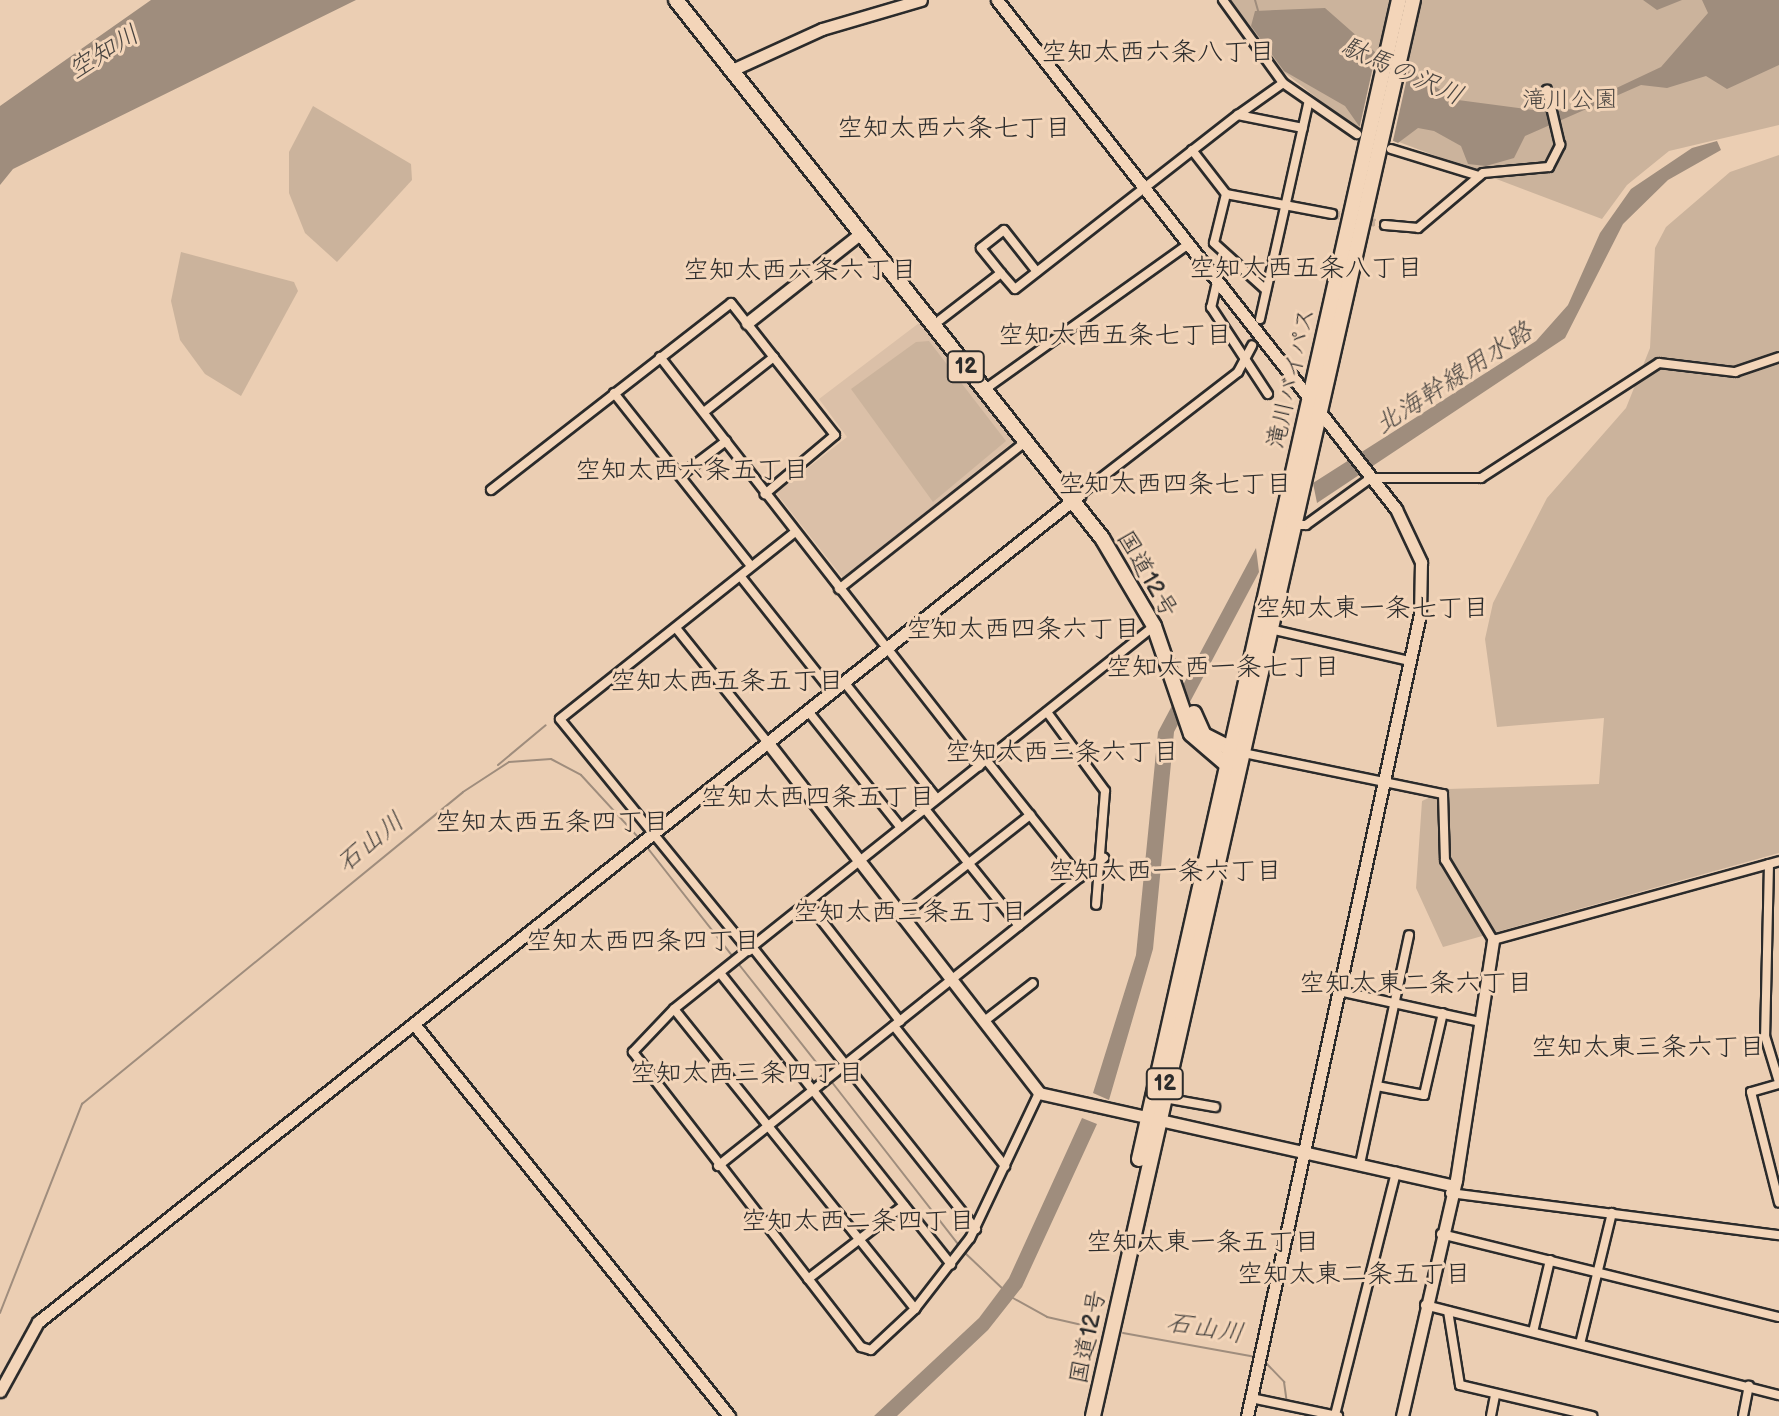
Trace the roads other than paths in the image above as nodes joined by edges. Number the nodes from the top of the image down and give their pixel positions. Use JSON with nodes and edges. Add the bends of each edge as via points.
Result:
{"nodes":[{"id":1,"x":676,"y":0,"type":"edge"},
{"id":2,"x":687,"y":0,"type":"edge"},
{"id":3,"x":921,"y":0,"type":"edge"},
{"id":4,"x":997,"y":0,"type":"edge"},
{"id":5,"x":1223,"y":0,"type":"edge"},
{"id":6,"x":1399,"y":0,"type":"edge"},
{"id":7,"x":1413,"y":0,"type":"edge"},
{"id":8,"x":725,"y":54,"type":"junction"},
{"id":9,"x":736,"y":68,"type":"junction"},
{"id":10,"x":1283,"y":83,"type":"junction"},
{"id":11,"x":1547,"y":90,"type":"dead end"},
{"id":12,"x":1308,"y":104,"type":"junction"},
{"id":13,"x":1238,"y":115,"type":"junction"},
{"id":14,"x":1303,"y":128,"type":"junction"},
{"id":15,"x":1374,"y":139,"type":"junction"},
{"id":16,"x":1192,"y":150,"type":"junction"},
{"id":17,"x":1479,"y":176,"type":"junction"},
{"id":18,"x":1143,"y":188,"type":"junction"},
{"id":19,"x":1226,"y":194,"type":"junction"},
{"id":20,"x":1286,"y":204,"type":"junction"},
{"id":21,"x":1332,"y":214,"type":"tunnel mouth"},
{"id":22,"x":1385,"y":225,"type":"tunnel mouth"},
{"id":23,"x":861,"y":233,"type":"junction"},
{"id":24,"x":1187,"y":245,"type":"junction"},
{"id":25,"x":1037,"y":272,"type":"junction"},
{"id":26,"x":1001,"y":273,"type":"junction"},
{"id":27,"x":1217,"y":282,"type":"junction"},
{"id":28,"x":1266,"y":290,"type":"junction"},
{"id":29,"x":1260,"y":319,"type":"tunnel mouth"},
{"id":30,"x":940,"y":320,"type":"junction"},
{"id":31,"x":747,"y":323,"type":"junction"},
{"id":32,"x":1252,"y":346,"type":"tunnel mouth"},
{"id":33,"x":660,"y":357,"type":"junction"},
{"id":34,"x":774,"y":357,"type":"junction"},
{"id":35,"x":1779,"y":357,"type":"edge"},
{"id":36,"x":1245,"y":363,"type":"junction"},
{"id":37,"x":991,"y":385,"type":"junction"},
{"id":38,"x":614,"y":393,"type":"junction"},
{"id":39,"x":1268,"y":394,"type":"dead end"},
{"id":40,"x":1314,"y":405,"type":"junction"},
{"id":41,"x":704,"y":412,"type":"junction"},
{"id":42,"x":726,"y":441,"type":"junction"},
{"id":43,"x":1025,"y":442,"type":"junction"},
{"id":44,"x":680,"y":476,"type":"junction"},
{"id":45,"x":1369,"y":476,"type":"junction"},
{"id":46,"x":491,"y":490,"type":"dead end"},
{"id":47,"x":765,"y":494,"type":"junction"},
{"id":48,"x":1076,"y":497,"type":"junction"},
{"id":49,"x":1293,"y":525,"type":"junction"},
{"id":50,"x":794,"y":533,"type":"junction"},
{"id":51,"x":751,"y":566,"type":"junction"},
{"id":52,"x":741,"y":577,"type":"junction"},
{"id":53,"x":839,"y":589,"type":"junction"},
{"id":54,"x":1154,"y":626,"type":"junction"},
{"id":55,"x":1264,"y":627,"type":"junction"},
{"id":56,"x":676,"y":628,"type":"junction"},
{"id":57,"x":885,"y":649,"type":"junction"},
{"id":58,"x":1410,"y":661,"type":"junction"},
{"id":59,"x":1178,"y":676,"type":"junction"},
{"id":60,"x":844,"y":682,"type":"junction"},
{"id":61,"x":832,"y":692,"type":"junction"},
{"id":62,"x":808,"y":711,"type":"junction"},
{"id":63,"x":1047,"y":712,"type":"junction"},
{"id":64,"x":768,"y":743,"type":"junction"},
{"id":65,"x":1234,"y":756,"type":"junction"},
{"id":66,"x":983,"y":764,"type":"junction"},
{"id":67,"x":1384,"y":783,"type":"junction"},
{"id":68,"x":937,"y":799,"type":"junction"},
{"id":69,"x":925,"y":809,"type":"junction"},
{"id":70,"x":1030,"y":815,"type":"junction"},
{"id":71,"x":901,"y":828,"type":"junction"},
{"id":72,"x":652,"y":836,"type":"junction"},
{"id":73,"x":1104,"y":858,"type":"junction"},
{"id":74,"x":1779,"y":861,"type":"edge"},
{"id":75,"x":861,"y":862,"type":"junction"},
{"id":76,"x":969,"y":864,"type":"junction"},
{"id":77,"x":1769,"y":864,"type":"junction"},
{"id":78,"x":1080,"y":878,"type":"junction"},
{"id":79,"x":808,"y":903,"type":"junction"},
{"id":80,"x":1096,"y":905,"type":"dead end"},
{"id":81,"x":903,"y":915,"type":"junction"},
{"id":82,"x":1019,"y":926,"type":"junction"},
{"id":83,"x":1409,"y":935,"type":"dead end"},
{"id":84,"x":1493,"y":940,"type":"junction"},
{"id":85,"x":748,"y":951,"type":"junction"},
{"id":86,"x":720,"y":973,"type":"junction"},
{"id":87,"x":955,"y":978,"type":"junction"},
{"id":88,"x":1033,"y":983,"type":"dead end"},
{"id":89,"x":1339,"y":991,"type":"junction"},
{"id":90,"x":1394,"y":1003,"type":"junction"},
{"id":91,"x":674,"y":1009,"type":"junction"},
{"id":92,"x":1443,"y":1013,"type":"junction"},
{"id":93,"x":987,"y":1019,"type":"junction"},
{"id":94,"x":1480,"y":1022,"type":"junction"},
{"id":95,"x":414,"y":1024,"type":"junction"},
{"id":96,"x":897,"y":1024,"type":"junction"},
{"id":97,"x":844,"y":1065,"type":"junction"},
{"id":98,"x":1779,"y":1083,"type":"edge"},
{"id":99,"x":1377,"y":1086,"type":"junction"},
{"id":100,"x":813,"y":1091,"type":"junction"},
{"id":101,"x":1039,"y":1093,"type":"junction"},
{"id":102,"x":1162,"y":1098,"type":"junction"},
{"id":103,"x":1215,"y":1107,"type":"dead end"},
{"id":104,"x":1152,"y":1121,"type":"junction"},
{"id":105,"x":768,"y":1126,"type":"junction"},
{"id":106,"x":1304,"y":1152,"type":"junction"},
{"id":107,"x":1360,"y":1164,"type":"junction"},
{"id":108,"x":718,"y":1166,"type":"junction"},
{"id":109,"x":1005,"y":1166,"type":"junction"},
{"id":110,"x":1396,"y":1172,"type":"junction"},
{"id":111,"x":1450,"y":1189,"type":"junction"},
{"id":112,"x":1779,"y":1203,"type":"edge"},
{"id":113,"x":904,"y":1205,"type":"junction"},
{"id":114,"x":1612,"y":1213,"type":"junction"},
{"id":115,"x":976,"y":1229,"type":"junction"},
{"id":116,"x":1440,"y":1234,"type":"junction"},
{"id":117,"x":1779,"y":1235,"type":"edge"},
{"id":118,"x":859,"y":1241,"type":"junction"},
{"id":119,"x":1550,"y":1260,"type":"junction"},
{"id":120,"x":951,"y":1264,"type":"junction"},
{"id":121,"x":1598,"y":1272,"type":"junction"},
{"id":122,"x":808,"y":1279,"type":"junction"},
{"id":123,"x":1424,"y":1305,"type":"junction"},
{"id":124,"x":915,"y":1309,"type":"junction"},
{"id":125,"x":1448,"y":1311,"type":"junction"},
{"id":126,"x":1779,"y":1317,"type":"edge"},
{"id":127,"x":1533,"y":1332,"type":"junction"},
{"id":128,"x":1580,"y":1344,"type":"junction"},
{"id":129,"x":1749,"y":1386,"type":"junction"},
{"id":130,"x":0,"y":1391,"type":"edge"},
{"id":131,"x":1495,"y":1395,"type":"junction"},
{"id":132,"x":1779,"y":1395,"type":"edge"},
{"id":133,"x":1251,"y":1398,"type":"junction"},
{"id":134,"x":1547,"y":1411,"type":"edge"},
{"id":135,"x":729,"y":1416,"type":"edge"},
{"id":136,"x":1084,"y":1416,"type":"edge"},
{"id":137,"x":1093,"y":1416,"type":"edge"},
{"id":138,"x":1247,"y":1416,"type":"edge"},
{"id":139,"x":1337,"y":1416,"type":"edge"},
{"id":140,"x":1402,"y":1416,"type":"edge"},
{"id":141,"x":1491,"y":1416,"type":"edge"},
{"id":142,"x":1592,"y":1416,"type":"edge"},
{"id":143,"x":1743,"y":1416,"type":"edge"}],
"edges":[{"from":1,"to":8,"type":"highway","name":"国道12号","number":"12"},
{"from":2,"to":8,"type":"highway","name":"国道12号","number":"12"},
{"from":3,"to":9,"type":"street","via":[[822,29]]},
{"from":4,"to":18,"type":"street"},
{"from":5,"to":10,"type":"street"},
{"from":6,"to":15,"type":"highway","name":"滝川バイパス","number":"12"},
{"from":7,"to":15,"type":"highway","name":"滝川バイパス","number":"12"},
{"from":8,"to":9,"type":"highway","name":"国道12号","number":"12"},
{"from":9,"to":23,"type":"highway","name":"国道12号","number":"12"},
{"from":9,"to":30,"type":"highway","name":"国道12号","number":"12"},
{"from":10,"to":12,"type":"street"},
{"from":10,"to":13,"type":"street"},
{"from":11,"to":17,"type":"street","via":[[1558,159],[1549,167]]},
{"from":12,"to":14,"type":"street"},
{"from":12,"to":15,"type":"street"},
{"from":13,"to":14,"type":"street"},
{"from":13,"to":16,"type":"street"},
{"from":14,"to":20,"type":"street"},
{"from":15,"to":17,"type":"street"},
{"from":15,"to":40,"type":"highway","name":"滝川バイパス","number":"12"},
{"from":16,"to":18,"type":"street"},
{"from":16,"to":19,"type":"street"},
{"from":17,"to":22,"type":"street","via":[[1418,228]]},
{"from":18,"to":24,"type":"street"},
{"from":18,"to":25,"type":"street"},
{"from":19,"to":20,"type":"street"},
{"from":19,"to":28,"type":"street","via":[[1214,243]]},
{"from":20,"to":21,"type":"street"},
{"from":20,"to":28,"type":"street"},
{"from":23,"to":31,"type":"street"},
{"from":23,"to":43,"type":"highway","name":"国道12号","number":"12"},
{"from":24,"to":27,"type":"street"},
{"from":24,"to":37,"type":"street"},
{"from":25,"to":26,"type":"street","via":[[1015,289]]},
{"from":25,"to":26,"type":"street","via":[[1004,230],[981,248]]},
{"from":26,"to":30,"type":"street"},
{"from":27,"to":36,"type":"street","via":[[1211,307]]},
{"from":27,"to":40,"type":"street"},
{"from":28,"to":29,"type":"street"},
{"from":30,"to":37,"type":"highway","name":"国道12号","number":"12"},
{"from":31,"to":33,"type":"street","via":[[731,303]]},
{"from":31,"to":34,"type":"street"},
{"from":32,"to":36,"type":"street"},
{"from":33,"to":38,"type":"street"},
{"from":33,"to":41,"type":"street"},
{"from":34,"to":41,"type":"street"},
{"from":34,"to":47,"type":"street","via":[[835,435]]},
{"from":35,"to":45,"type":"street","via":[[1735,372],[1659,363],[1466,482]]},
{"from":36,"to":39,"type":"street"},
{"from":36,"to":48,"type":"street"},
{"from":37,"to":48,"type":"highway","name":"国道12号","number":"12"},
{"from":38,"to":44,"type":"street"},
{"from":38,"to":46,"type":"street"},
{"from":40,"to":45,"type":"street"},
{"from":40,"to":49,"type":"highway","name":"滝川バイパス","number":"12"},
{"from":40,"to":55,"type":"highway","name":"滝川バイパス","number":"12"},
{"from":41,"to":42,"type":"street"},
{"from":42,"to":44,"type":"street"},
{"from":42,"to":47,"type":"street"},
{"from":43,"to":48,"type":"highway","name":"国道12号","number":"12"},
{"from":43,"to":53,"type":"street"},
{"from":44,"to":51,"type":"street"},
{"from":45,"to":49,"type":"street","via":[[1306,525]]},
{"from":45,"to":58,"type":"street","via":[[1408,528],[1421,562]]},
{"from":47,"to":50,"type":"street"},
{"from":48,"to":54,"type":"highway","name":"国道12号","number":"12"},
{"from":48,"to":57,"type":"street"},
{"from":48,"to":59,"type":"highway","name":"国道12号","number":"12","via":[[1144,587]]},
{"from":49,"to":55,"type":"highway","name":"滝川バイパス","number":"12"},
{"from":50,"to":51,"type":"street"},
{"from":50,"to":53,"type":"street"},
{"from":51,"to":52,"type":"street"},
{"from":52,"to":56,"type":"street"},
{"from":52,"to":61,"type":"street"},
{"from":53,"to":57,"type":"street"},
{"from":54,"to":59,"type":"highway","name":"国道12号","number":"12"},
{"from":54,"to":63,"type":"street"},
{"from":55,"to":58,"type":"street"},
{"from":55,"to":65,"type":"highway","name":"滝川バイパス","number":"12"},
{"from":56,"to":64,"type":"street"},
{"from":56,"to":72,"type":"street","via":[[560,719]]},
{"from":57,"to":60,"type":"street"},
{"from":57,"to":66,"type":"street"},
{"from":58,"to":67,"type":"street"},
{"from":59,"to":65,"type":"highway","name":"国道12号","number":"12","via":[[1199,745]]},
{"from":60,"to":61,"type":"street"},
{"from":60,"to":68,"type":"street"},
{"from":61,"to":62,"type":"street"},
{"from":62,"to":64,"type":"street"},
{"from":62,"to":71,"type":"street"},
{"from":63,"to":66,"type":"street"},
{"from":63,"to":73,"type":"street","via":[[1102,782]]},
{"from":64,"to":72,"type":"street"},
{"from":64,"to":75,"type":"street"},
{"from":65,"to":67,"type":"street"},
{"from":65,"to":102,"type":"highway","name":"国道12号","number":"12"},
{"from":65,"to":104,"type":"highway","name":"国道12号","number":"12"},
{"from":66,"to":68,"type":"street"},
{"from":66,"to":70,"type":"street"},
{"from":67,"to":84,"type":"street","via":[[1443,794],[1445,860]]},
{"from":67,"to":89,"type":"street"},
{"from":68,"to":69,"type":"street"},
{"from":69,"to":71,"type":"street"},
{"from":69,"to":76,"type":"street"},
{"from":70,"to":76,"type":"street"},
{"from":70,"to":78,"type":"street"},
{"from":71,"to":75,"type":"street"},
{"from":72,"to":85,"type":"street"},
{"from":72,"to":95,"type":"street"},
{"from":73,"to":78,"type":"street"},
{"from":73,"to":80,"type":"street"},
{"from":74,"to":77,"type":"street"},
{"from":75,"to":79,"type":"street"},
{"from":75,"to":81,"type":"street"},
{"from":76,"to":81,"type":"street"},
{"from":76,"to":82,"type":"street"},
{"from":77,"to":84,"type":"street"},
{"from":77,"to":98,"type":"street","via":[[1765,1036]]},
{"from":78,"to":82,"type":"street"},
{"from":79,"to":85,"type":"street"},
{"from":79,"to":96,"type":"street"},
{"from":81,"to":87,"type":"street"},
{"from":82,"to":87,"type":"street"},
{"from":83,"to":90,"type":"street"},
{"from":84,"to":94,"type":"street"},
{"from":85,"to":86,"type":"street"},
{"from":85,"to":97,"type":"street"},
{"from":86,"to":91,"type":"street"},
{"from":86,"to":100,"type":"street"},
{"from":87,"to":93,"type":"street"},
{"from":87,"to":96,"type":"street"},
{"from":88,"to":93,"type":"street"},
{"from":89,"to":90,"type":"street"},
{"from":89,"to":106,"type":"street"},
{"from":90,"to":92,"type":"street"},
{"from":90,"to":99,"type":"street"},
{"from":91,"to":105,"type":"street"},
{"from":91,"to":108,"type":"street","via":[[636,1042],[635,1061]]},
{"from":92,"to":94,"type":"street"},
{"from":92,"to":99,"type":"street","via":[[1424,1095]]},
{"from":93,"to":101,"type":"street"},
{"from":94,"to":111,"type":"street"},
{"from":95,"to":130,"type":"street","via":[[38,1322]]},
{"from":95,"to":135,"type":"street"},
{"from":96,"to":97,"type":"street"},
{"from":96,"to":109,"type":"street"},
{"from":97,"to":100,"type":"street"},
{"from":97,"to":115,"type":"street"},
{"from":98,"to":112,"type":"street","via":[[1751,1092]]},
{"from":99,"to":107,"type":"street"},
{"from":100,"to":105,"type":"street"},
{"from":100,"to":113,"type":"street"},
{"from":101,"to":104,"type":"street"},
{"from":101,"to":109,"type":"street"},
{"from":102,"to":103,"type":"street"},
{"from":102,"to":104,"type":"highway","name":"国道12号","number":"12"},
{"from":104,"to":106,"type":"street"},
{"from":104,"to":136,"type":"highway","name":"国道12号","number":"12"},
{"from":104,"to":137,"type":"highway","name":"国道12号","number":"12"},
{"from":105,"to":108,"type":"street"},
{"from":105,"to":118,"type":"street"},
{"from":106,"to":107,"type":"street"},
{"from":106,"to":133,"type":"street"},
{"from":107,"to":110,"type":"street"},
{"from":108,"to":122,"type":"street"},
{"from":109,"to":115,"type":"street"},
{"from":110,"to":111,"type":"street"},
{"from":110,"to":139,"type":"street"},
{"from":111,"to":114,"type":"street"},
{"from":111,"to":116,"type":"street"},
{"from":113,"to":118,"type":"street"},
{"from":113,"to":120,"type":"street"},
{"from":114,"to":117,"type":"street"},
{"from":114,"to":121,"type":"street"},
{"from":115,"to":120,"type":"street"},
{"from":116,"to":119,"type":"street"},
{"from":116,"to":123,"type":"street"},
{"from":118,"to":122,"type":"street"},
{"from":118,"to":124,"type":"street"},
{"from":119,"to":121,"type":"street"},
{"from":119,"to":127,"type":"street"},
{"from":120,"to":124,"type":"street"},
{"from":121,"to":126,"type":"street"},
{"from":121,"to":128,"type":"street"},
{"from":122,"to":124,"type":"street","via":[[871,1350]]},
{"from":123,"to":125,"type":"street"},
{"from":123,"to":140,"type":"street"},
{"from":125,"to":127,"type":"street"},
{"from":125,"to":131,"type":"street","via":[[1460,1385]]},
{"from":127,"to":128,"type":"street"},
{"from":128,"to":129,"type":"street"},
{"from":129,"to":132,"type":"street"},
{"from":129,"to":143,"type":"street"},
{"from":131,"to":134,"type":"street"},
{"from":131,"to":141,"type":"street"},
{"from":133,"to":138,"type":"street"},
{"from":133,"to":139,"type":"street"},
{"from":134,"to":142,"type":"street"}]}
